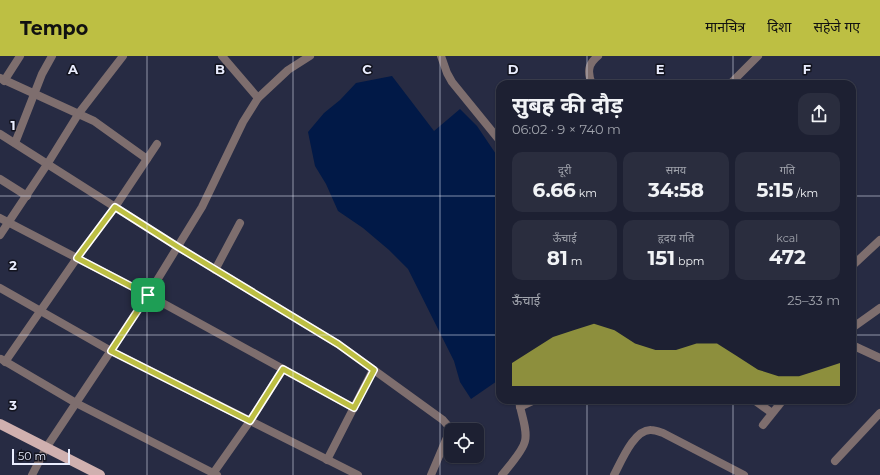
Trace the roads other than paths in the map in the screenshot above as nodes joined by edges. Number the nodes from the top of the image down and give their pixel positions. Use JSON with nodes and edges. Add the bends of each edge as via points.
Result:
{"nodes":[{"id":1,"x":20,"y":56,"type":"edge"},
{"id":2,"x":52,"y":56,"type":"edge"},
{"id":3,"x":123,"y":56,"type":"edge"},
{"id":4,"x":222,"y":56,"type":"edge"},
{"id":5,"x":310,"y":56,"type":"edge"},
{"id":6,"x":441,"y":56,"type":"edge"},
{"id":7,"x":598,"y":56,"type":"edge"},
{"id":8,"x":753,"y":58,"type":"edge"},
{"id":9,"x":2,"y":79,"type":"edge"},
{"id":10,"x":591,"y":80,"type":"edge"},
{"id":11,"x":734,"y":80,"type":"edge"},
{"id":12,"x":34,"y":94,"type":"junction"},
{"id":13,"x":258,"y":98,"type":"junction"},
{"id":14,"x":80,"y":113,"type":"junction"},
{"id":15,"x":0,"y":134,"type":"edge"},
{"id":16,"x":496,"y":136,"type":"edge"},
{"id":17,"x":15,"y":143,"type":"junction"},
{"id":18,"x":157,"y":144,"type":"dead end"},
{"id":19,"x":147,"y":159,"type":"junction"},
{"id":20,"x":48,"y":164,"type":"junction"},
{"id":21,"x":0,"y":179,"type":"edge"},
{"id":22,"x":27,"y":196,"type":"junction"},
{"id":23,"x":115,"y":207,"type":"junction"},
{"id":24,"x":0,"y":218,"type":"edge"},
{"id":25,"x":9,"y":223,"type":"junction"},
{"id":26,"x":240,"y":223,"type":"dead end"},
{"id":27,"x":0,"y":235,"type":"edge"},
{"id":28,"x":880,"y":240,"type":"edge"},
{"id":29,"x":178,"y":247,"type":"junction"},
{"id":30,"x":77,"y":258,"type":"junction"},
{"id":31,"x":856,"y":262,"type":"edge"},
{"id":32,"x":215,"y":270,"type":"junction"},
{"id":33,"x":0,"y":288,"type":"edge"},
{"id":34,"x":148,"y":295,"type":"junction"},
{"id":35,"x":880,"y":308,"type":"edge"},
{"id":36,"x":41,"y":311,"type":"junction"},
{"id":37,"x":856,"y":325,"type":"edge"},
{"id":38,"x":856,"y":346,"type":"edge"},
{"id":39,"x":111,"y":351,"type":"junction"},
{"id":40,"x":880,"y":358,"type":"edge"},
{"id":41,"x":2,"y":360,"type":"edge"},
{"id":42,"x":283,"y":369,"type":"junction"},
{"id":43,"x":374,"y":370,"type":"junction"},
{"id":44,"x":76,"y":403,"type":"junction"},
{"id":45,"x":520,"y":404,"type":"edge"},
{"id":46,"x":760,"y":404,"type":"edge"},
{"id":47,"x":780,"y":404,"type":"edge"},
{"id":48,"x":354,"y":408,"type":"junction"},
{"id":49,"x":772,"y":413,"type":"junction"},
{"id":50,"x":880,"y":413,"type":"edge"},
{"id":51,"x":250,"y":421,"type":"junction"},
{"id":52,"x":0,"y":424,"type":"edge"},
{"id":53,"x":763,"y":425,"type":"dead end"},
{"id":54,"x":46,"y":448,"type":"junction"},
{"id":55,"x":327,"y":460,"type":"junction"},
{"id":56,"x":835,"y":461,"type":"dead end"},
{"id":57,"x":214,"y":474,"type":"edge"},
{"id":58,"x":32,"y":475,"type":"edge"},
{"id":59,"x":100,"y":475,"type":"edge"},
{"id":60,"x":358,"y":475,"type":"edge"},
{"id":61,"x":431,"y":475,"type":"edge"},
{"id":62,"x":502,"y":475,"type":"edge"},
{"id":63,"x":614,"y":475,"type":"edge"},
{"id":64,"x":744,"y":475,"type":"edge"}],
"edges":[{"from":1,"to":9,"type":"street"},
{"from":2,"to":12,"type":"street"},
{"from":3,"to":14,"type":"street"},
{"from":4,"to":13,"type":"street"},
{"from":5,"to":13,"type":"street","via":[[288,70]]},
{"from":6,"to":16,"type":"street","via":[[452,82]]},
{"from":7,"to":10,"type":"street","via":[[588,71]]},
{"from":8,"to":11,"type":"street"},
{"from":9,"to":12,"type":"street"},
{"from":12,"to":14,"type":"street"},
{"from":12,"to":17,"type":"street"},
{"from":13,"to":29,"type":"street","via":[[243,122],[202,207]]},
{"from":14,"to":19,"type":"street"},
{"from":14,"to":20,"type":"street"},
{"from":15,"to":17,"type":"street"},
{"from":17,"to":20,"type":"street"},
{"from":18,"to":19,"type":"street"},
{"from":19,"to":23,"type":"street"},
{"from":20,"to":22,"type":"street"},
{"from":20,"to":23,"type":"street"},
{"from":21,"to":22,"type":"street"},
{"from":22,"to":25,"type":"street"},
{"from":23,"to":29,"type":"street"},
{"from":23,"to":30,"type":"street"},
{"from":24,"to":25,"type":"street"},
{"from":25,"to":27,"type":"street"},
{"from":25,"to":30,"type":"street"},
{"from":26,"to":32,"type":"street"},
{"from":28,"to":31,"type":"street"},
{"from":29,"to":32,"type":"street"},
{"from":29,"to":34,"type":"street"},
{"from":30,"to":34,"type":"street"},
{"from":30,"to":36,"type":"street"},
{"from":32,"to":43,"type":"street","via":[[338,344]]},
{"from":33,"to":36,"type":"street"},
{"from":34,"to":39,"type":"street"},
{"from":34,"to":42,"type":"street"},
{"from":35,"to":37,"type":"street"},
{"from":36,"to":39,"type":"street"},
{"from":36,"to":41,"type":"street"},
{"from":38,"to":40,"type":"street"},
{"from":39,"to":44,"type":"street"},
{"from":39,"to":51,"type":"street"},
{"from":41,"to":44,"type":"street"},
{"from":42,"to":48,"type":"street"},
{"from":42,"to":51,"type":"street"},
{"from":43,"to":48,"type":"street"},
{"from":43,"to":61,"type":"street","via":[[446,422],[448,435]]},
{"from":44,"to":54,"type":"street"},
{"from":44,"to":57,"type":"street"},
{"from":45,"to":62,"type":"street","via":[[525,442]]},
{"from":46,"to":49,"type":"street"},
{"from":47,"to":49,"type":"street"},
{"from":48,"to":55,"type":"street"},
{"from":49,"to":53,"type":"street"},
{"from":50,"to":56,"type":"street"},
{"from":51,"to":55,"type":"street"},
{"from":51,"to":57,"type":"street"},
{"from":52,"to":54,"type":"main road"},
{"from":54,"to":58,"type":"street"},
{"from":54,"to":59,"type":"main road"},
{"from":55,"to":60,"type":"street"},
{"from":63,"to":64,"type":"street","via":[[636,437],[650,429],[663,433]]}]}
